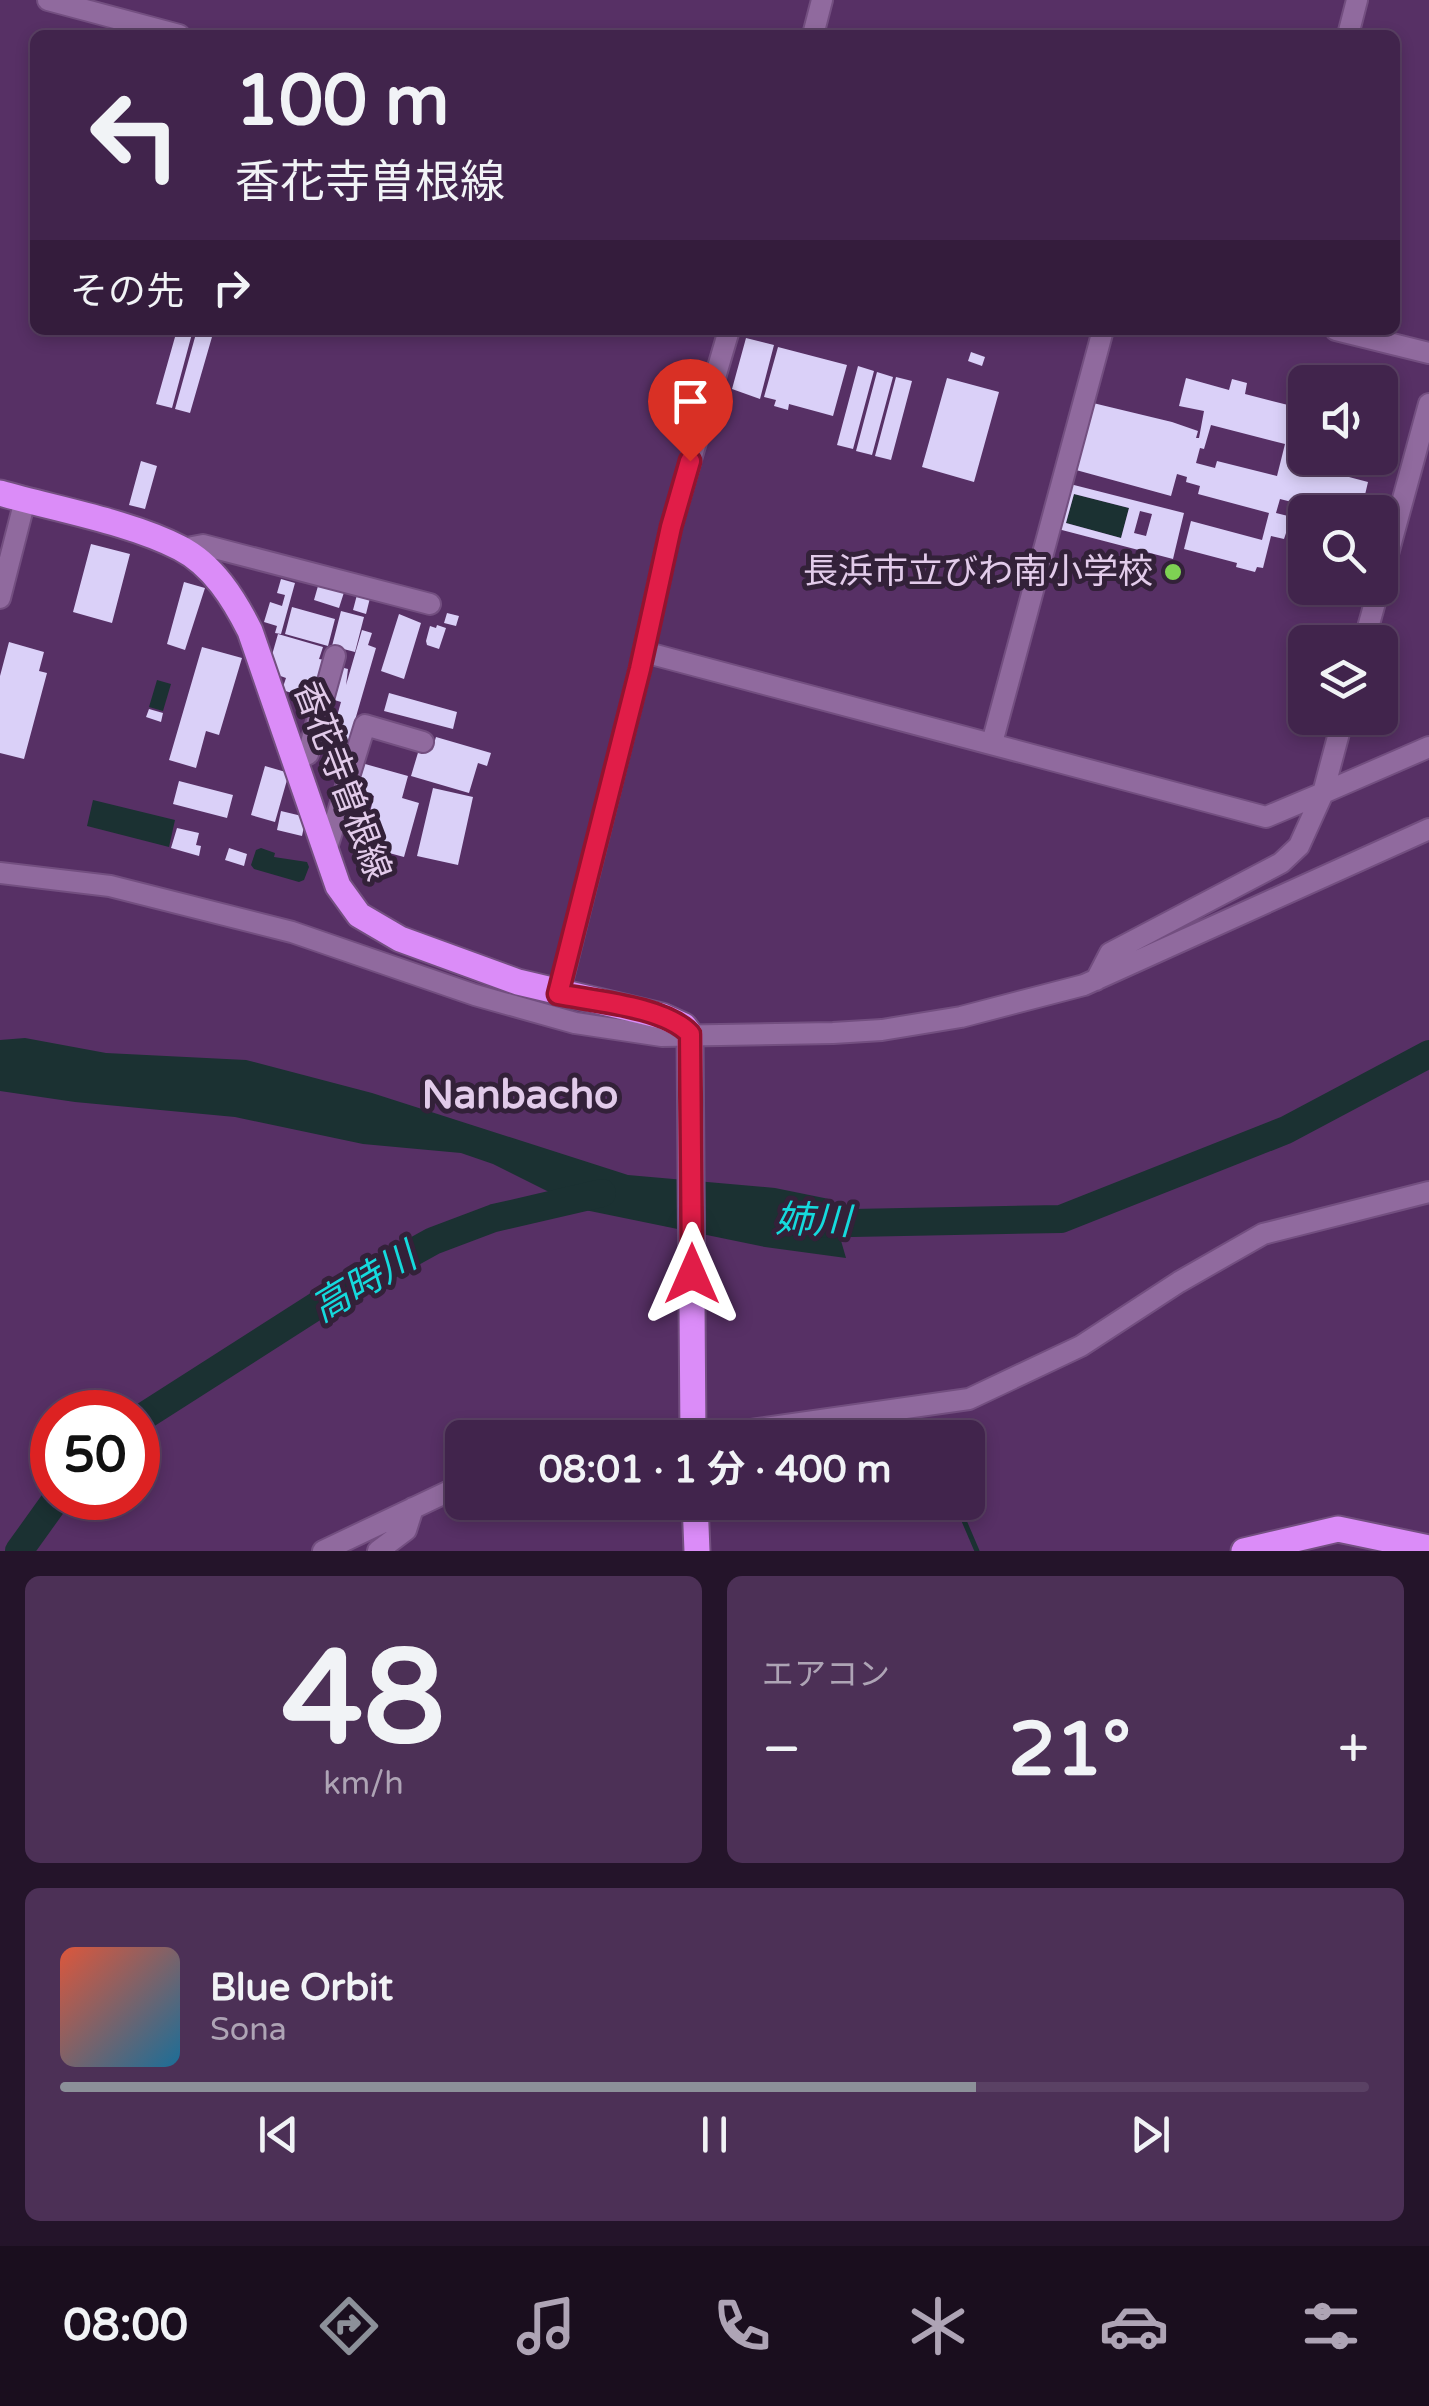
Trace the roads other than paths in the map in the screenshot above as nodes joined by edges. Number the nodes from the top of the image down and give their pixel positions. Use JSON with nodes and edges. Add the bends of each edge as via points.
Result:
{"nodes":[{"id":1,"x":48,"y":0,"type":"edge"},
{"id":2,"x":822,"y":0,"type":"edge"},
{"id":3,"x":1357,"y":0,"type":"edge"},
{"id":4,"x":160,"y":30,"type":"edge"},
{"id":5,"x":813,"y":30,"type":"edge"},
{"id":6,"x":1349,"y":30,"type":"edge"},
{"id":7,"x":728,"y":335,"type":"edge"},
{"id":8,"x":1103,"y":335,"type":"edge"},
{"id":9,"x":1356,"y":335,"type":"edge"},
{"id":10,"x":1429,"y":353,"type":"edge"},
{"id":11,"x":1429,"y":404,"type":"edge"},
{"id":12,"x":12,"y":497,"type":"edge"},
{"id":13,"x":1398,"y":519,"type":"edge"},
{"id":14,"x":182,"y":549,"type":"junction"},
{"id":15,"x":0,"y":598,"type":"edge"},
{"id":16,"x":430,"y":604,"type":"dead end"},
{"id":17,"x":644,"y":652,"type":"junction"},
{"id":18,"x":335,"y":656,"type":"dead end"},
{"id":19,"x":1338,"y":735,"type":"edge"},
{"id":20,"x":423,"y":742,"type":"dead end"},
{"id":21,"x":992,"y":744,"type":"junction"},
{"id":22,"x":1429,"y":747,"type":"edge"},
{"id":23,"x":295,"y":761,"type":"junction"},
{"id":24,"x":1323,"y":793,"type":"junction"},
{"id":25,"x":1429,"y":828,"type":"edge"},
{"id":26,"x":326,"y":851,"type":"junction"},
{"id":27,"x":0,"y":874,"type":"edge"},
{"id":28,"x":1096,"y":980,"type":"junction"},
{"id":29,"x":558,"y":994,"type":"junction"},
{"id":30,"x":691,"y":1045,"type":"junction"},
{"id":31,"x":1429,"y":1192,"type":"edge"},
{"id":32,"x":693,"y":1420,"type":"edge"},
{"id":33,"x":788,"y":1420,"type":"edge"},
{"id":34,"x":445,"y":1493,"type":"edge"},
{"id":35,"x":414,"y":1508,"type":"junction"},
{"id":36,"x":696,"y":1520,"type":"edge"},
{"id":37,"x":1429,"y":1548,"type":"edge"},
{"id":38,"x":1250,"y":1550,"type":"edge"},
{"id":39,"x":323,"y":1551,"type":"edge"},
{"id":40,"x":378,"y":1551,"type":"edge"},
{"id":41,"x":697,"y":1551,"type":"edge"}],
"edges":[{"from":1,"to":4,"type":"street"},
{"from":2,"to":5,"type":"street"},
{"from":3,"to":6,"type":"street"},
{"from":7,"to":17,"type":"street","via":[[671,527]]},
{"from":8,"to":21,"type":"street"},
{"from":9,"to":10,"type":"street"},
{"from":11,"to":13,"type":"street"},
{"from":12,"to":14,"type":"main road","name":"香花寺曽根線"},
{"from":12,"to":15,"type":"street"},
{"from":14,"to":16,"type":"street","via":[[204,545]]},
{"from":14,"to":23,"type":"main road","name":"香花寺曽根線","via":[[234,599]]},
{"from":17,"to":21,"type":"street"},
{"from":17,"to":29,"type":"street"},
{"from":18,"to":23,"type":"street","via":[[308,754]]},
{"from":19,"to":24,"type":"street"},
{"from":20,"to":26,"type":"street","via":[[365,725]]},
{"from":21,"to":24,"type":"street","via":[[1266,817]]},
{"from":22,"to":24,"type":"street"},
{"from":23,"to":26,"type":"main road","name":"香花寺曽根線"},
{"from":24,"to":28,"type":"street","via":[[1299,846],[1281,863],[1110,953]]},
{"from":25,"to":28,"type":"street"},
{"from":26,"to":29,"type":"main road","name":"香花寺曽根線","via":[[344,897],[369,923]]},
{"from":27,"to":30,"type":"street","via":[[110,886],[292,932],[574,1023]]},
{"from":28,"to":30,"type":"street","via":[[961,1017],[882,1030]]},
{"from":29,"to":30,"type":"main road","name":"香花寺曽根線","via":[[662,1016],[684,1026]]},
{"from":30,"to":32,"type":"main road"},
{"from":31,"to":33,"type":"street","via":[[1263,1234],[1081,1346],[969,1399]]},
{"from":34,"to":35,"type":"street"},
{"from":35,"to":39,"type":"street"},
{"from":35,"to":40,"type":"street","via":[[406,1530]]},
{"from":36,"to":41,"type":"main road"},
{"from":37,"to":38,"type":"main road","via":[[1338,1529]]}]}
